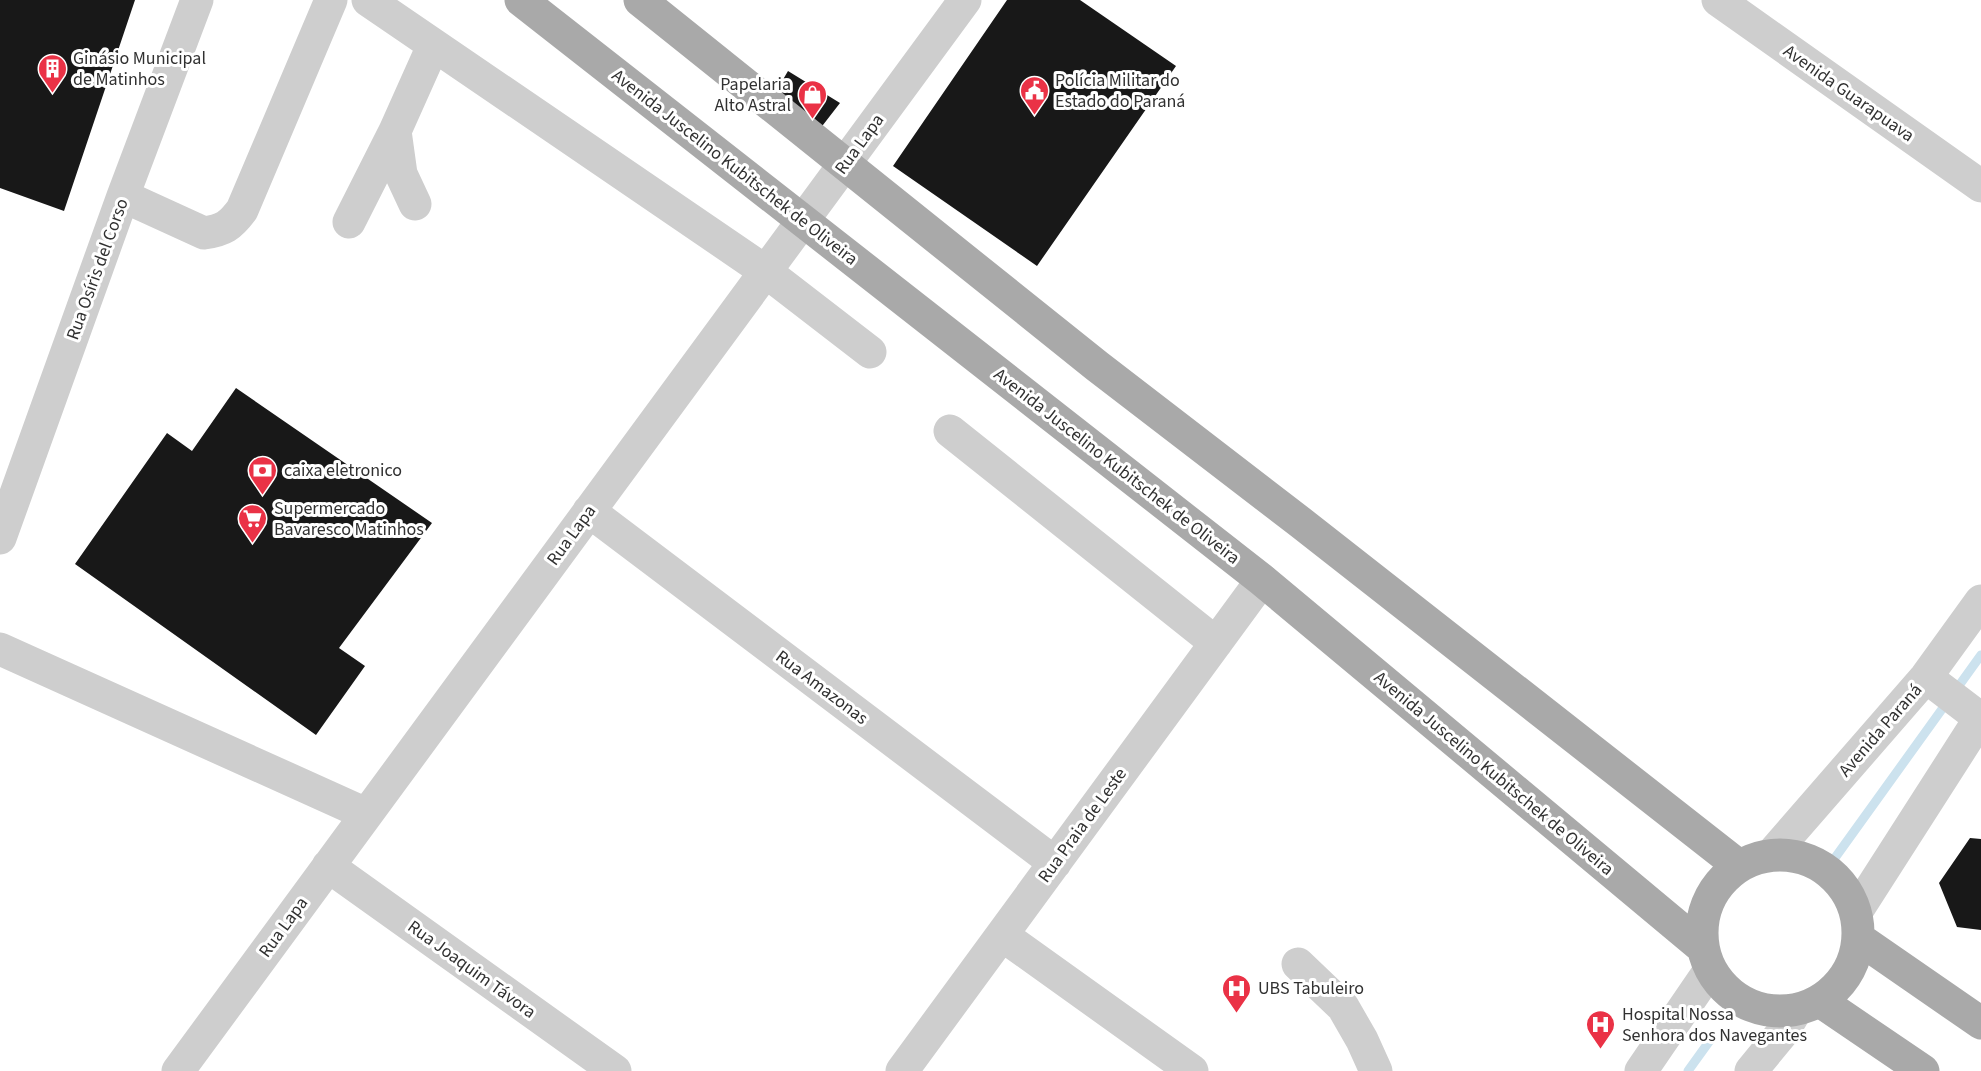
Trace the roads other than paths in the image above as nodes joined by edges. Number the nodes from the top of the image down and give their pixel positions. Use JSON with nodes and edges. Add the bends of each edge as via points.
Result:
{"nodes":[{"id":1,"x":197,"y":0,"type":"edge"},
{"id":2,"x":332,"y":0,"type":"edge"},
{"id":3,"x":368,"y":0,"type":"edge"},
{"id":4,"x":521,"y":0,"type":"edge"},
{"id":5,"x":640,"y":0,"type":"edge"},
{"id":6,"x":964,"y":0,"type":"edge"},
{"id":7,"x":1718,"y":0,"type":"edge"},
{"id":8,"x":433,"y":46,"type":"junction"},
{"id":9,"x":395,"y":131,"type":"junction"},
{"id":10,"x":844,"y":163,"type":"junction"},
{"id":11,"x":1981,"y":186,"type":"edge"},
{"id":12,"x":123,"y":196,"type":"junction"},
{"id":13,"x":415,"y":204,"type":"dead end"},
{"id":14,"x":802,"y":220,"type":"junction"},
{"id":15,"x":350,"y":222,"type":"dead end"},
{"id":16,"x":765,"y":271,"type":"junction"},
{"id":17,"x":870,"y":352,"type":"dead end"},
{"id":18,"x":950,"y":431,"type":"dead end"},
{"id":19,"x":589,"y":511,"type":"junction"},
{"id":20,"x":0,"y":538,"type":"edge"},
{"id":21,"x":1262,"y":580,"type":"junction"},
{"id":22,"x":1981,"y":601,"type":"edge"},
{"id":23,"x":1216,"y":643,"type":"junction"},
{"id":24,"x":0,"y":649,"type":"edge"},
{"id":25,"x":1926,"y":677,"type":"junction"},
{"id":26,"x":1981,"y":718,"type":"edge"},
{"id":27,"x":366,"y":814,"type":"junction"},
{"id":28,"x":1772,"y":854,"type":"junction"},
{"id":29,"x":1055,"y":863,"type":"junction"},
{"id":30,"x":328,"y":866,"type":"junction"},
{"id":31,"x":1739,"y":866,"type":"junction"},
{"id":32,"x":1857,"y":925,"type":"junction"},
{"id":33,"x":1002,"y":935,"type":"junction"},
{"id":34,"x":1706,"y":959,"type":"junction"},
{"id":35,"x":1298,"y":964,"type":"dead end"},
{"id":36,"x":1808,"y":1005,"type":"junction"},
{"id":37,"x":1981,"y":1023,"type":"edge"},
{"id":38,"x":178,"y":1071,"type":"edge"},
{"id":39,"x":615,"y":1071,"type":"edge"},
{"id":40,"x":902,"y":1071,"type":"edge"},
{"id":41,"x":1192,"y":1071,"type":"edge"},
{"id":42,"x":1376,"y":1071,"type":"edge"},
{"id":43,"x":1641,"y":1071,"type":"edge"},
{"id":44,"x":1751,"y":1071,"type":"edge"},
{"id":45,"x":1923,"y":1071,"type":"edge"}],
"edges":[{"from":1,"to":12,"type":"street","name":"Rua Osíris del Corso"},
{"from":2,"to":12,"type":"street","via":[[242,210],[232,224],[204,233]]},
{"from":3,"to":8,"type":"street"},
{"from":4,"to":14,"type":"main road","name":"Avenida Juscelino Kubitschek de Oliveira"},
{"from":5,"to":10,"type":"main road"},
{"from":6,"to":10,"type":"street","name":"Rua Lapa"},
{"from":7,"to":11,"type":"street","name":"Avenida Guarapuava"},
{"from":8,"to":9,"type":"street"},
{"from":8,"to":16,"type":"street"},
{"from":9,"to":13,"type":"street","via":[[401,174]]},
{"from":9,"to":15,"type":"street"},
{"from":10,"to":14,"type":"street","name":"Rua Lapa"},
{"from":10,"to":31,"type":"main road","via":[[1097,366]]},
{"from":12,"to":20,"type":"street","name":"Rua Osíris del Corso"},
{"from":14,"to":16,"type":"street","name":"Rua Lapa"},
{"from":14,"to":21,"type":"main road","name":"Avenida Juscelino Kubitschek de Oliveira"},
{"from":16,"to":17,"type":"street"},
{"from":16,"to":19,"type":"street","name":"Rua Lapa"},
{"from":18,"to":23,"type":"street"},
{"from":19,"to":27,"type":"street","name":"Rua Lapa"},
{"from":19,"to":29,"type":"street","name":"Rua Amazonas"},
{"from":21,"to":23,"type":"street","name":"Rua Praia de Leste"},
{"from":21,"to":34,"type":"main road","name":"Avenida Juscelino Kubitschek de Oliveira"},
{"from":22,"to":25,"type":"street","name":"Avenida Paraná"},
{"from":23,"to":29,"type":"street","name":"Rua Praia de Leste"},
{"from":24,"to":27,"type":"street"},
{"from":25,"to":26,"type":"street"},
{"from":25,"to":28,"type":"street","name":"Avenida Paraná"},
{"from":26,"to":32,"type":"street"},
{"from":27,"to":30,"type":"street","name":"Rua Lapa"},
{"from":28,"to":31,"type":"main road","via":[[1753,857]]},
{"from":28,"to":32,"type":"main road","via":[[1791,854],[1825,868],[1849,895]]},
{"from":29,"to":33,"type":"street","name":"Rua Praia de Leste"},
{"from":30,"to":38,"type":"street","name":"Rua Lapa"},
{"from":30,"to":39,"type":"street","name":"Rua Joaquim Távora"},
{"from":31,"to":34,"type":"main road","via":[[1721,881],[1708,901],[1701,924]]},
{"from":32,"to":36,"type":"main road","via":[[1852,962],[1839,984]]},
{"from":32,"to":37,"type":"main road"},
{"from":33,"to":40,"type":"street","name":"Rua Praia de Leste"},
{"from":33,"to":41,"type":"street"},
{"from":34,"to":36,"type":"main road","via":[[1725,990],[1746,1005],[1771,1011]]},
{"from":34,"to":43,"type":"street"},
{"from":35,"to":42,"type":"street","via":[[1343,1006]]},
{"from":36,"to":44,"type":"street"},
{"from":36,"to":45,"type":"main road"}]}
